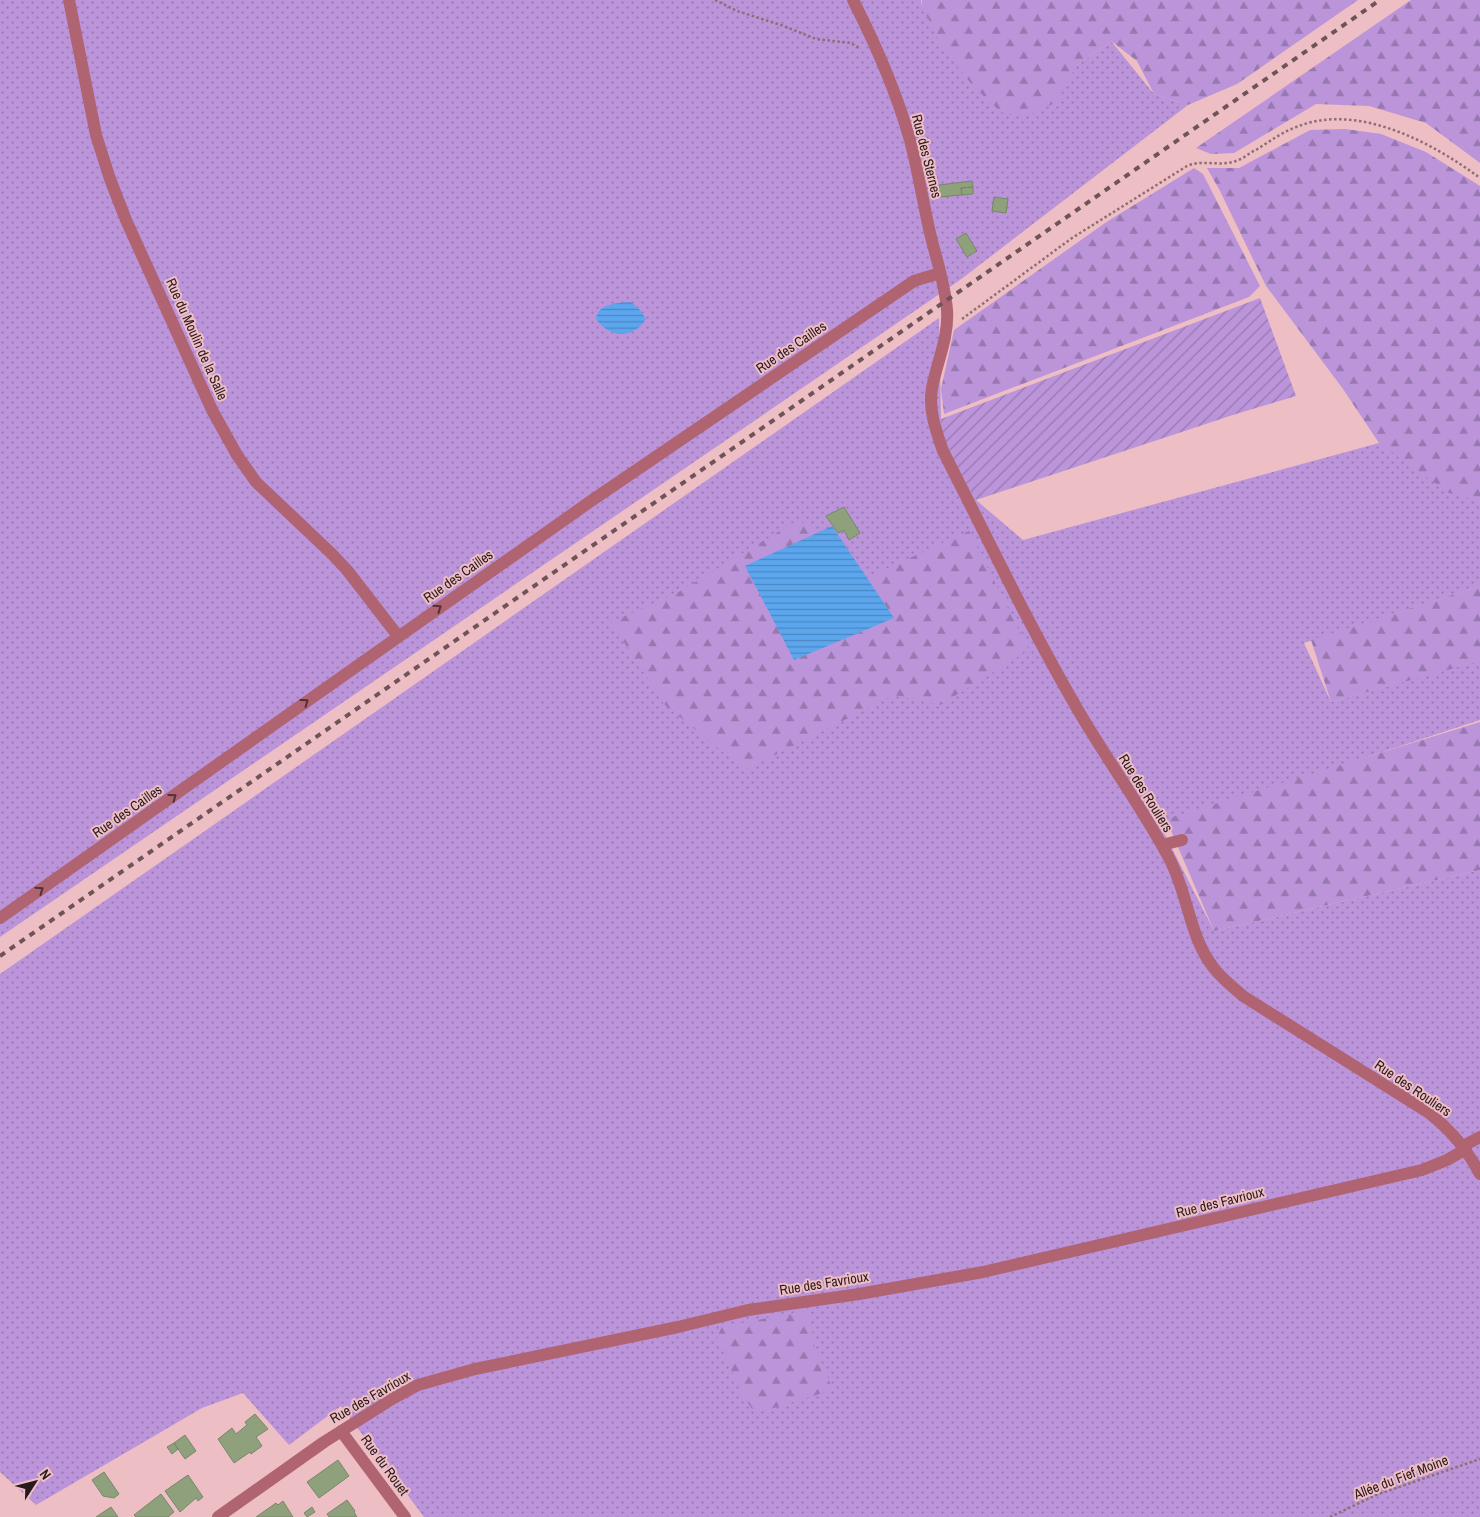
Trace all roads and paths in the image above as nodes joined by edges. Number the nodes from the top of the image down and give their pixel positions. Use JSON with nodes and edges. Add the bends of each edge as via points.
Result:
{"nodes":[{"id":1,"x":70,"y":0,"type":"edge"},
{"id":2,"x":715,"y":0,"type":"edge"},
{"id":3,"x":853,"y":0,"type":"edge"},
{"id":4,"x":863,"y":53,"type":"dead end"},
{"id":5,"x":1480,"y":178,"type":"edge"},
{"id":6,"x":940,"y":273,"type":"junction"},
{"id":7,"x":947,"y":326,"type":"junction"},
{"id":8,"x":398,"y":636,"type":"junction"},
{"id":9,"x":1182,"y":840,"type":"dead end"},
{"id":10,"x":1162,"y":845,"type":"junction"},
{"id":11,"x":0,"y":918,"type":"edge"},
{"id":12,"x":1480,"y":1137,"type":"edge"},
{"id":13,"x":1464,"y":1148,"type":"junction"},
{"id":14,"x":1480,"y":1174,"type":"edge"},
{"id":15,"x":341,"y":1431,"type":"junction"},
{"id":16,"x":1480,"y":1459,"type":"edge"},
{"id":17,"x":218,"y":1517,"type":"edge"},
{"id":18,"x":405,"y":1517,"type":"edge"},
{"id":19,"x":1330,"y":1517,"type":"edge"}],
"edges":[{"from":1,"to":8,"type":"street","name":"Rue du Moulin de la Salle","via":[[96,136],[110,178],[212,410],[256,482],[347,570]]},
{"from":2,"to":4,"type":"path","via":[[816,39],[852,43]]},
{"from":3,"to":6,"type":"street","name":"Rue des Sternes","via":[[897,100],[910,141]]},
{"from":5,"to":7,"type":"path","via":[[1430,145],[1383,127],[1361,121],[1311,122],[1283,133],[1237,161],[1187,166],[1072,238]]},
{"from":6,"to":7,"type":"street","name":"Rue des Sternes"},
{"from":8,"to":6,"type":"street","name":"Rue des Cailles","one_way":true,"via":[[914,281]]},
{"from":7,"to":10,"type":"street","name":"Rue des Rouliers","via":[[932,390],[932,416],[943,451],[1077,709]]},
{"from":11,"to":8,"type":"street","name":"Rue des Cailles","one_way":true},
{"from":9,"to":10,"type":"street"},
{"from":10,"to":13,"type":"street","name":"Rue des Rouliers","via":[[1185,895],[1202,949],[1213,968],[1265,1010],[1429,1114],[1444,1125]]},
{"from":12,"to":13,"type":"street","name":"Rue des Favrioux"},
{"from":13,"to":14,"type":"street","name":"Rue des Rouliers"},
{"from":13,"to":15,"type":"street","name":"Rue des Favrioux","via":[[1448,1160],[1422,1170],[983,1272],[748,1310],[475,1369],[418,1385]]},
{"from":15,"to":17,"type":"street","name":"Rue des Favrioux"},
{"from":15,"to":18,"type":"street","name":"Rue du Rouet"},
{"from":16,"to":19,"type":"path","name":"Allée du Fief Moine","via":[[1376,1495]]}]}
